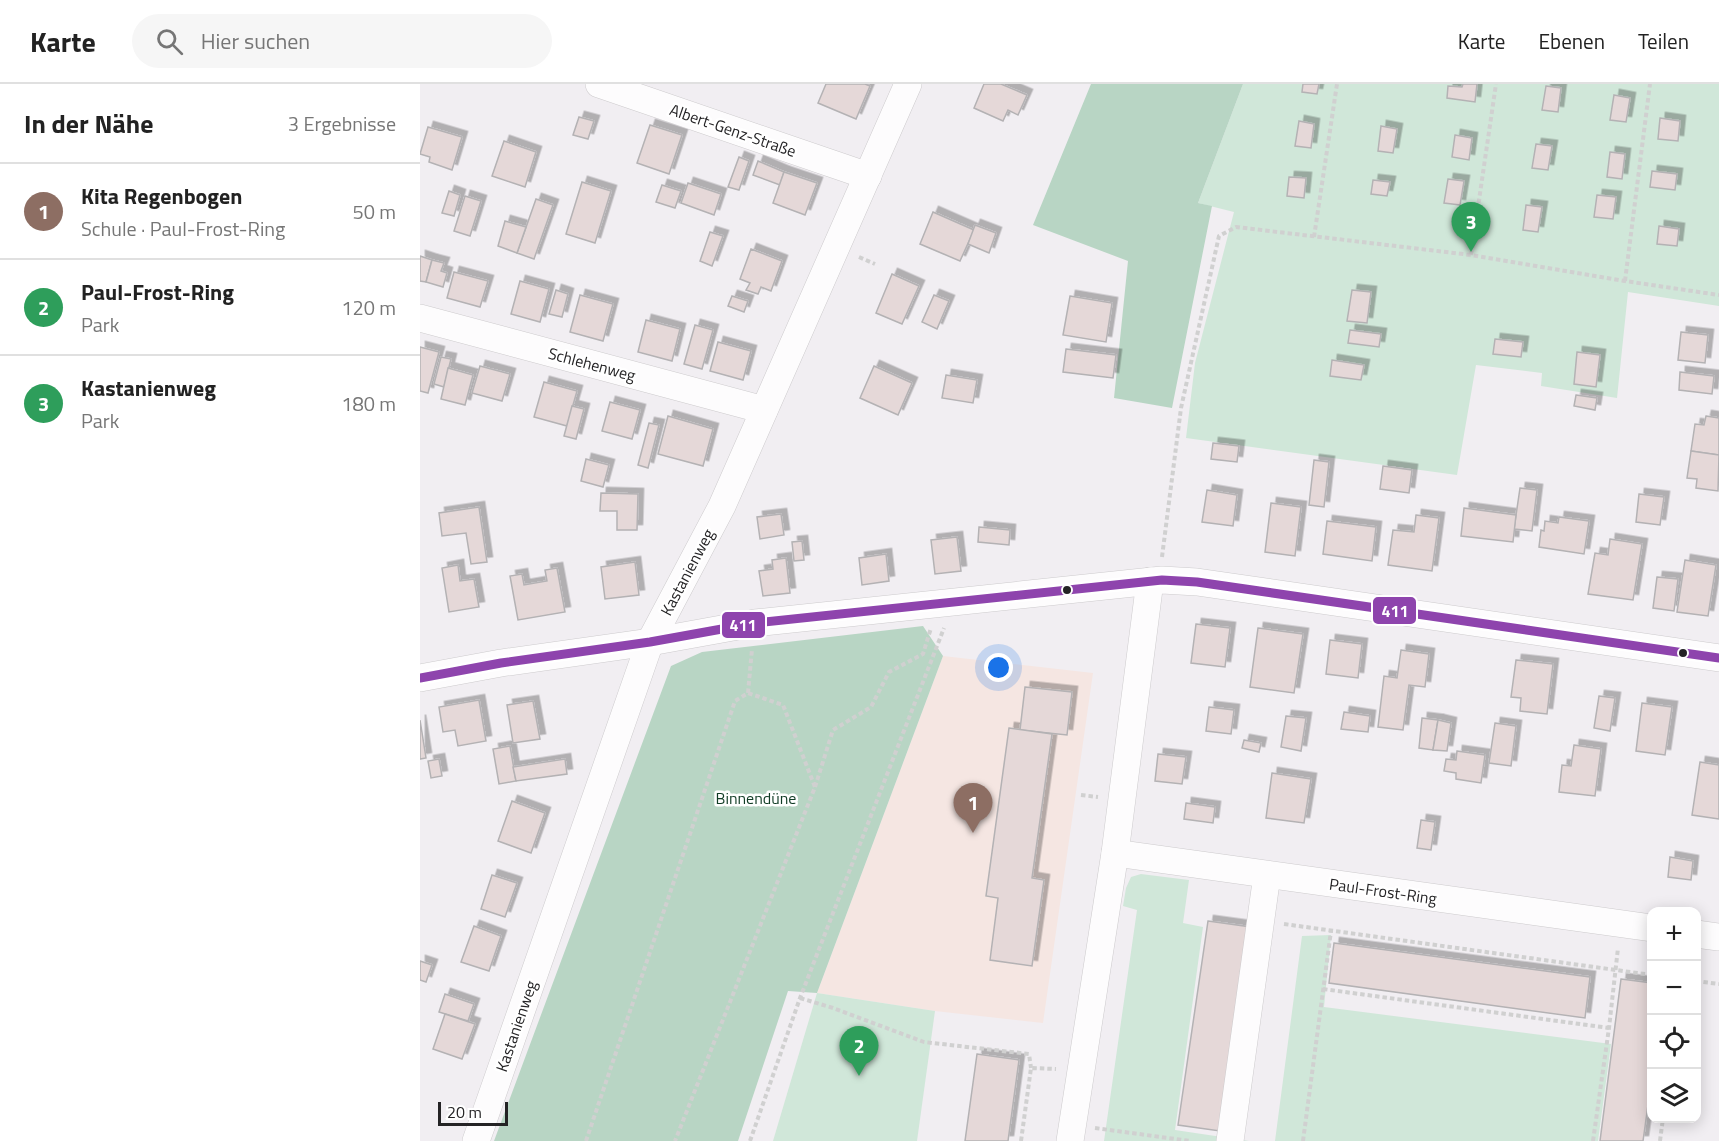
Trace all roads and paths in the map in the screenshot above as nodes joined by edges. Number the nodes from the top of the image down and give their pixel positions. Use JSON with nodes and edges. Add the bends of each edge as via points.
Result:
{"nodes":[{"id":1,"x":599,"y":84,"type":"edge"},
{"id":2,"x":909,"y":84,"type":"edge"},
{"id":3,"x":1337,"y":84,"type":"edge"},
{"id":4,"x":1496,"y":84,"type":"edge"},
{"id":5,"x":1650,"y":84,"type":"edge"},
{"id":6,"x":868,"y":176,"type":"junction"},
{"id":7,"x":1314,"y":237,"type":"junction"},
{"id":8,"x":1471,"y":255,"type":"junction"},
{"id":9,"x":1625,"y":281,"type":"junction"},
{"id":10,"x":1719,"y":295,"type":"edge"},
{"id":11,"x":420,"y":318,"type":"edge"},
{"id":12,"x":764,"y":410,"type":"junction"},
{"id":13,"x":1156,"y":581,"type":"junction"},
{"id":14,"x":952,"y":610,"type":"junction"},
{"id":15,"x":755,"y":623,"type":"junction"},
{"id":16,"x":650,"y":642,"type":"junction"},
{"id":17,"x":1719,"y":658,"type":"edge"},
{"id":18,"x":420,"y":678,"type":"edge"},
{"id":19,"x":748,"y":693,"type":"junction"},
{"id":20,"x":815,"y":787,"type":"junction"},
{"id":21,"x":1115,"y":853,"type":"junction"},
{"id":22,"x":1267,"y":875,"type":"junction"},
{"id":23,"x":1260,"y":921,"type":"junction"},
{"id":24,"x":1621,"y":923,"type":"junction"},
{"id":25,"x":1647,"y":926,"type":"edge"},
{"id":26,"x":1331,"y":931,"type":"junction"},
{"id":27,"x":1701,"y":935,"type":"edge"},
{"id":28,"x":1719,"y":937,"type":"edge"},
{"id":29,"x":1616,"y":969,"type":"junction"},
{"id":30,"x":1647,"y":974,"type":"edge"},
{"id":31,"x":1701,"y":982,"type":"edge"},
{"id":32,"x":1719,"y":984,"type":"edge"},
{"id":33,"x":1323,"y":989,"type":"junction"},
{"id":34,"x":800,"y":998,"type":"junction"},
{"id":35,"x":1609,"y":1028,"type":"junction"},
{"id":36,"x":1031,"y":1068,"type":"junction"},
{"id":37,"x":1080,"y":1071,"type":"junction"},
{"id":38,"x":1663,"y":1123,"type":"edge"},
{"id":39,"x":1071,"y":1133,"type":"edge"},
{"id":40,"x":476,"y":1141,"type":"edge"},
{"id":41,"x":586,"y":1141,"type":"edge"},
{"id":42,"x":675,"y":1141,"type":"edge"},
{"id":43,"x":750,"y":1141,"type":"edge"},
{"id":44,"x":1021,"y":1141,"type":"edge"},
{"id":45,"x":1190,"y":1141,"type":"edge"},
{"id":46,"x":1230,"y":1141,"type":"edge"},
{"id":47,"x":1303,"y":1141,"type":"edge"},
{"id":48,"x":1593,"y":1141,"type":"edge"},
{"id":49,"x":1660,"y":1141,"type":"edge"}],
"edges":[{"from":1,"to":6,"type":"street","name":"Albert-Genz-Straße"},
{"from":2,"to":6,"type":"street","name":"Kastanienweg"},
{"from":3,"to":7,"type":"path"},
{"from":4,"to":8,"type":"path"},
{"from":5,"to":9,"type":"path"},
{"from":6,"to":12,"type":"street","name":"Kastanienweg"},
{"from":7,"to":8,"type":"path"},
{"from":7,"to":13,"type":"path","via":[[1236,227],[1219,236],[1181,408]]},
{"from":8,"to":9,"type":"path"},
{"from":9,"to":10,"type":"path"},
{"from":11,"to":12,"type":"street","name":"Schlehenweg"},
{"from":12,"to":16,"type":"street","name":"Kastanienweg","via":[[722,506]]},
{"from":13,"to":14,"type":"street"},
{"from":13,"to":17,"type":"street","via":[[1197,582]]},
{"from":13,"to":21,"type":"street"},
{"from":14,"to":15,"type":"street"},
{"from":14,"to":20,"type":"path","via":[[934,619],[923,654],[889,672],[871,707],[833,730]]},
{"from":14,"to":34,"type":"path"},
{"from":15,"to":16,"type":"street"},
{"from":15,"to":19,"type":"path"},
{"from":16,"to":18,"type":"street"},
{"from":16,"to":40,"type":"street","name":"Kastanienweg"},
{"from":19,"to":20,"type":"path","via":[[783,705]]},
{"from":19,"to":41,"type":"path","via":[[735,701]]},
{"from":20,"to":42,"type":"path"},
{"from":21,"to":22,"type":"street","name":"Paul-Frost-Ring"},
{"from":21,"to":37,"type":"street"},
{"from":22,"to":23,"type":"street"},
{"from":22,"to":24,"type":"street","name":"Paul-Frost-Ring"},
{"from":23,"to":26,"type":"path"},
{"from":23,"to":46,"type":"street"},
{"from":24,"to":25,"type":"street","name":"Paul-Frost-Ring"},
{"from":24,"to":29,"type":"path"},
{"from":26,"to":29,"type":"path"},
{"from":26,"to":33,"type":"path"},
{"from":27,"to":28,"type":"street"},
{"from":29,"to":30,"type":"path"},
{"from":29,"to":35,"type":"path"},
{"from":31,"to":32,"type":"path"},
{"from":33,"to":35,"type":"path"},
{"from":33,"to":47,"type":"path"},
{"from":34,"to":36,"type":"path","via":[[924,1042],[1029,1054]]},
{"from":34,"to":43,"type":"path"},
{"from":35,"to":48,"type":"path"},
{"from":36,"to":37,"type":"path"},
{"from":36,"to":44,"type":"path"},
{"from":37,"to":39,"type":"street"},
{"from":38,"to":49,"type":"path"},
{"from":39,"to":45,"type":"path"}]}
